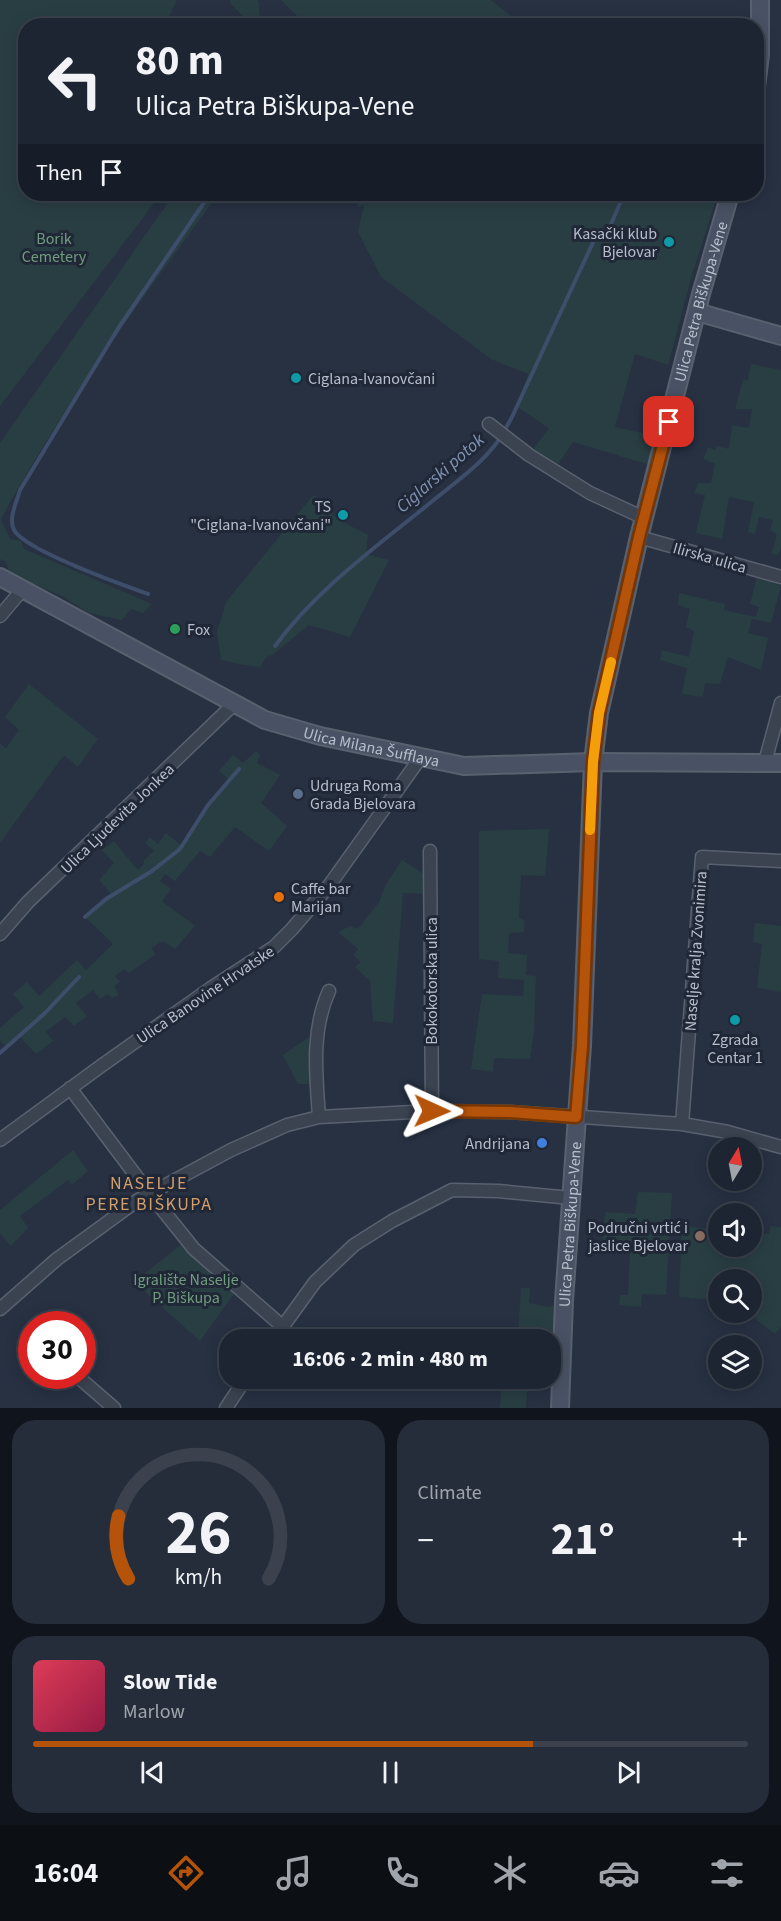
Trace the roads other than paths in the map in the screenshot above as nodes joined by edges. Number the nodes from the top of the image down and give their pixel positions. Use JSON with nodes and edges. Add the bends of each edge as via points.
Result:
{"nodes":[{"id":1,"x":760,"y":0,"type":"edge"},
{"id":2,"x":760,"y":18,"type":"edge"},
{"id":3,"x":728,"y":201,"type":"edge"},
{"id":4,"x":697,"y":312,"type":"junction"},
{"id":5,"x":781,"y":336,"type":"edge"},
{"id":6,"x":489,"y":424,"type":"dead end"},
{"id":7,"x":644,"y":518,"type":"junction"},
{"id":8,"x":639,"y":537,"type":"junction"},
{"id":9,"x":781,"y":577,"type":"edge"},
{"id":10,"x":0,"y":578,"type":"edge"},
{"id":11,"x":22,"y":590,"type":"junction"},
{"id":12,"x":0,"y":616,"type":"edge"},
{"id":13,"x":235,"y":703,"type":"junction"},
{"id":14,"x":781,"y":703,"type":"edge"},
{"id":15,"x":421,"y":757,"type":"junction"},
{"id":16,"x":593,"y":762,"type":"junction"},
{"id":17,"x":773,"y":762,"type":"edge"},
{"id":18,"x":430,"y":851,"type":"dead end"},
{"id":19,"x":781,"y":861,"type":"edge"},
{"id":20,"x":0,"y":934,"type":"edge"},
{"id":21,"x":329,"y":991,"type":"dead end"},
{"id":22,"x":70,"y":1088,"type":"junction"},
{"id":23,"x":432,"y":1111,"type":"junction"},
{"id":24,"x":319,"y":1117,"type":"junction"},
{"id":25,"x":576,"y":1117,"type":"junction"},
{"id":26,"x":682,"y":1124,"type":"junction"},
{"id":27,"x":0,"y":1140,"type":"edge"},
{"id":28,"x":781,"y":1147,"type":"edge"},
{"id":29,"x":149,"y":1193,"type":"junction"},
{"id":30,"x":571,"y":1198,"type":"junction"},
{"id":31,"x":0,"y":1309,"type":"edge"},
{"id":32,"x":282,"y":1326,"type":"junction"},
{"id":33,"x":280,"y":1329,"type":"edge"},
{"id":34,"x":91,"y":1389,"type":"edge"},
{"id":35,"x":239,"y":1389,"type":"edge"},
{"id":36,"x":114,"y":1408,"type":"edge"},
{"id":37,"x":226,"y":1408,"type":"edge"},
{"id":38,"x":560,"y":1408,"type":"edge"}],
"edges":[{"from":1,"to":2,"type":"main road"},
{"from":3,"to":4,"type":"main road","name":"Ulica Petra Biškupa-Vene"},
{"from":4,"to":5,"type":"main road"},
{"from":4,"to":7,"type":"main road","name":"Ulica Petra Biškupa-Vene"},
{"from":6,"to":7,"type":"street","via":[[529,455],[590,493]]},
{"from":7,"to":8,"type":"main road","name":"Ulica Petra Biškupa-Vene"},
{"from":8,"to":9,"type":"street","name":"Ilirska ulica"},
{"from":8,"to":16,"type":"main road","name":"Ulica Petra Biškupa-Vene","via":[[599,713]]},
{"from":10,"to":11,"type":"main road","name":"Ulica Milana Šufflaya"},
{"from":11,"to":12,"type":"street"},
{"from":11,"to":13,"type":"main road","name":"Ulica Milana Šufflaya"},
{"from":13,"to":15,"type":"main road","name":"Ulica Milana Šufflaya","via":[[265,720],[320,736]]},
{"from":13,"to":20,"type":"street","name":"Ulica Ljudevita Jonkea","via":[[28,902]]},
{"from":14,"to":17,"type":"street"},
{"from":15,"to":16,"type":"main road","name":"Ulica Milana Šufflaya","via":[[464,766]]},
{"from":15,"to":22,"type":"street","name":"Ulica Banovine Hrvatske","via":[[328,887],[274,947]]},
{"from":16,"to":17,"type":"main road","name":"Ulica Milana Šufflaya"},
{"from":16,"to":25,"type":"main road","name":"Ulica Petra Biškupa-Vene"},
{"from":18,"to":23,"type":"street","name":"Bokokotorska ulica"},
{"from":19,"to":26,"type":"street","name":"Naselje kralja Zvonimira","via":[[702,857]]},
{"from":21,"to":24,"type":"street","via":[[320,1016],[315,1052]]},
{"from":22,"to":27,"type":"street","name":"Ulica Banovine Hrvatske"},
{"from":22,"to":29,"type":"street"},
{"from":23,"to":24,"type":"street"},
{"from":23,"to":25,"type":"street"},
{"from":24,"to":29,"type":"street","via":[[287,1125],[231,1150]]},
{"from":25,"to":26,"type":"street"},
{"from":25,"to":30,"type":"main road","name":"Ulica Petra Biškupa-Vene"},
{"from":26,"to":28,"type":"street"},
{"from":29,"to":31,"type":"street","via":[[75,1245]]},
{"from":29,"to":32,"type":"street","via":[[194,1249]]},
{"from":30,"to":32,"type":"street","via":[[452,1190],[354,1245],[315,1282]]},
{"from":30,"to":38,"type":"main road","name":"Ulica Petra Biškupa-Vene"},
{"from":32,"to":33,"type":"street"},
{"from":34,"to":36,"type":"street"},
{"from":35,"to":37,"type":"street"}]}
